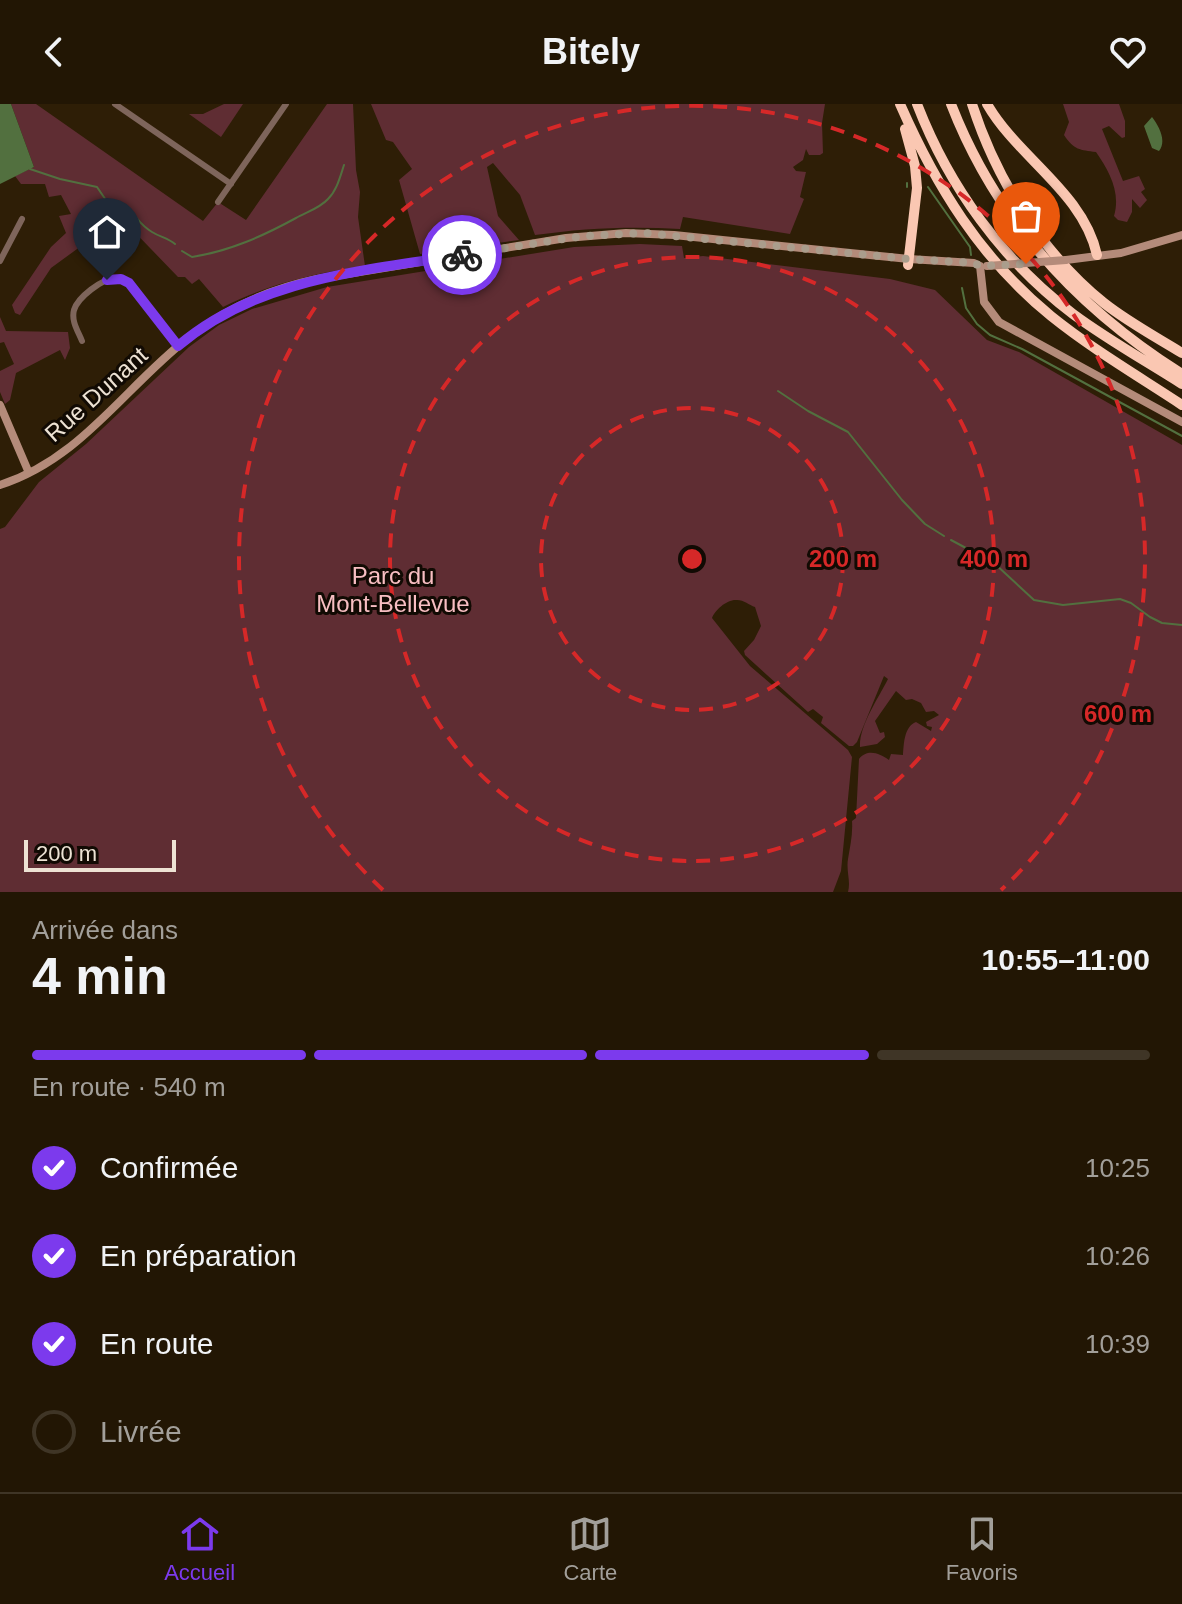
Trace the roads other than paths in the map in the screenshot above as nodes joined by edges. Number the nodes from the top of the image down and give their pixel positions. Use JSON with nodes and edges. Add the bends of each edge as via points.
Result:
{"nodes":[{"id":1,"x":115,"y":104,"type":"edge"},
{"id":2,"x":286,"y":104,"type":"edge"},
{"id":3,"x":899,"y":104,"type":"edge"},
{"id":4,"x":917,"y":104,"type":"edge"},
{"id":5,"x":951,"y":104,"type":"edge"},
{"id":6,"x":972,"y":104,"type":"edge"},
{"id":7,"x":987,"y":104,"type":"edge"},
{"id":8,"x":231,"y":184,"type":"junction"},
{"id":9,"x":218,"y":202,"type":"dead end"},
{"id":10,"x":22,"y":219,"type":"dead end"},
{"id":11,"x":1182,"y":235,"type":"edge"},
{"id":12,"x":1097,"y":255,"type":"junction"},
{"id":13,"x":0,"y":261,"type":"edge"},
{"id":14,"x":908,"y":262,"type":"junction"},
{"id":15,"x":984,"y":266,"type":"junction"},
{"id":16,"x":82,"y":341,"type":"dead end"},
{"id":17,"x":178,"y":346,"type":"junction"},
{"id":18,"x":1182,"y":353,"type":"edge"},
{"id":19,"x":1182,"y":374,"type":"edge"},
{"id":20,"x":1182,"y":384,"type":"edge"},
{"id":21,"x":0,"y":405,"type":"edge"},
{"id":22,"x":1182,"y":405,"type":"edge"},
{"id":23,"x":1182,"y":422,"type":"edge"},
{"id":24,"x":29,"y":473,"type":"junction"},
{"id":25,"x":0,"y":485,"type":"edge"}],
"edges":[{"from":1,"to":8,"type":"street"},
{"from":2,"to":8,"type":"street"},
{"from":3,"to":14,"type":"highway","via":[[917,180]]},
{"from":3,"to":22,"type":"highway","via":[[945,196],[1006,274],[1066,327]]},
{"from":4,"to":20,"type":"highway","via":[[964,196],[1019,266],[1091,326]]},
{"from":5,"to":19,"type":"highway","via":[[987,180],[1039,254],[1103,318]]},
{"from":6,"to":18,"type":"highway","via":[[1010,189],[1058,258],[1102,301]]},
{"from":7,"to":12,"type":"highway","via":[[1076,210]]},
{"from":8,"to":9,"type":"street"},
{"from":10,"to":13,"type":"street"},
{"from":11,"to":12,"type":"street","name":"Rue Dunant"},
{"from":12,"to":15,"type":"street","name":"Rue Dunant","bridge":true},
{"from":14,"to":15,"type":"street","name":"Rue Dunant"},
{"from":14,"to":17,"type":"street","name":"Rue Dunant","via":[[657,233],[602,234],[290,286],[249,301]]},
{"from":15,"to":23,"type":"street","via":[[984,302],[999,322]]},
{"from":16,"to":17,"type":"street","via":[[76,306],[116,278],[133,286]]},
{"from":17,"to":24,"type":"street","name":"Rue Dunant","via":[[77,442]]},
{"from":21,"to":24,"type":"street"},
{"from":24,"to":25,"type":"street","name":"Rue Dunant"}]}
